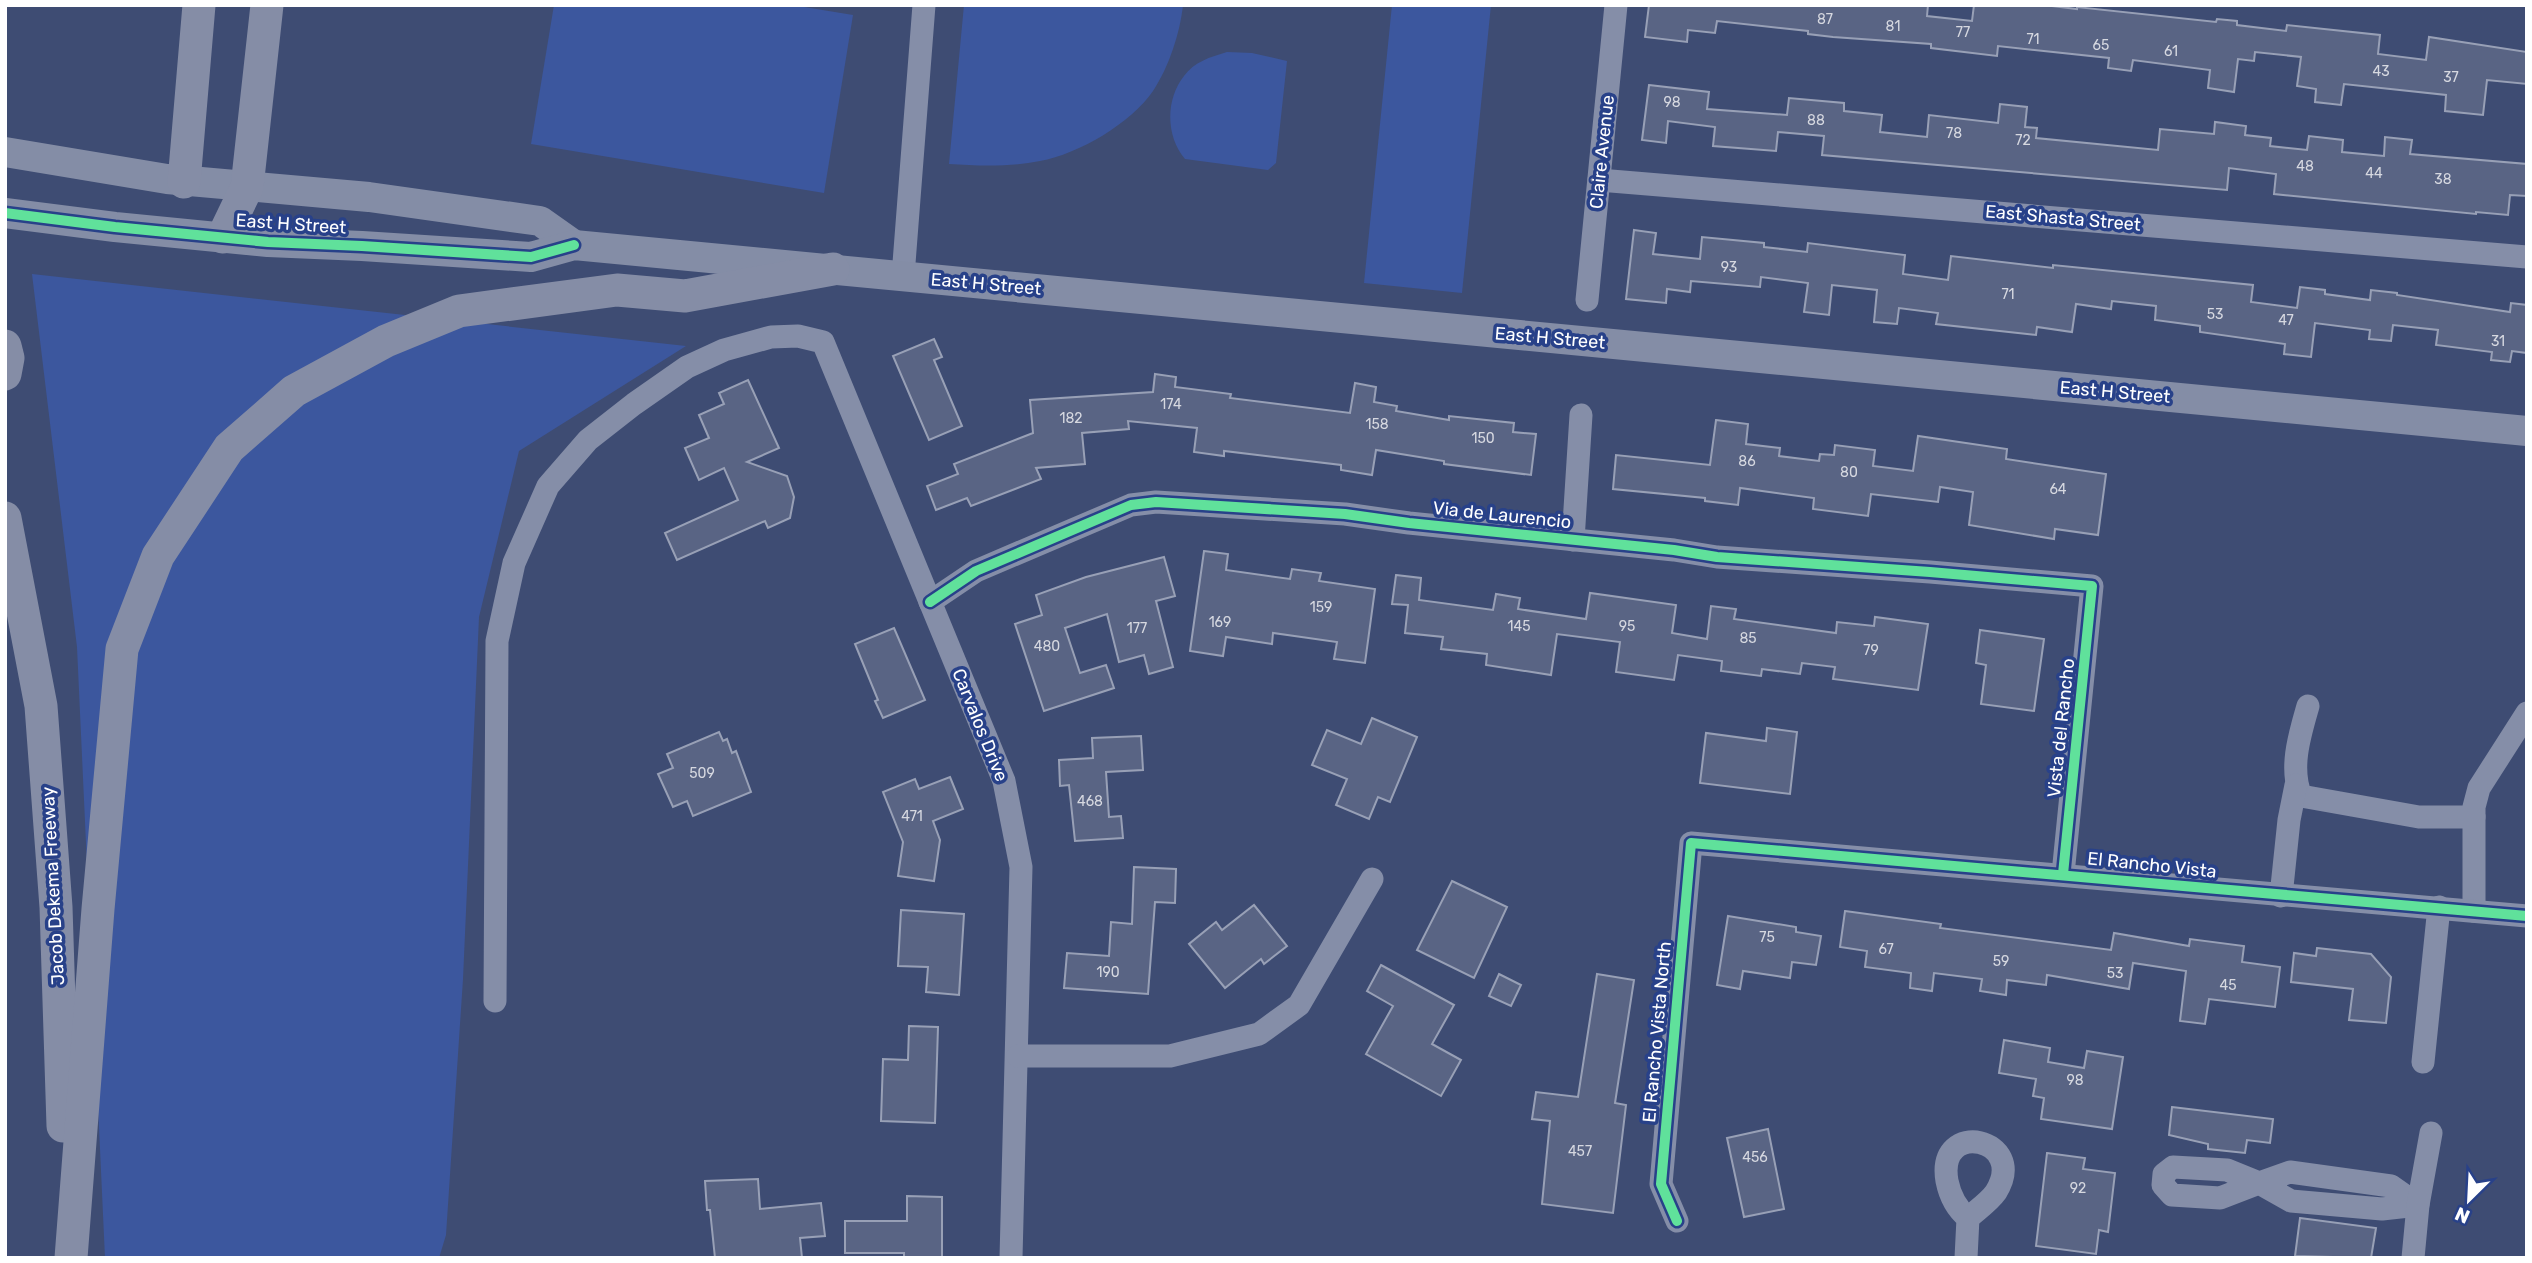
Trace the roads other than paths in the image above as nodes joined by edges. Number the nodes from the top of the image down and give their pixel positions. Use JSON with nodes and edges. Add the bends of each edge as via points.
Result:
{"nodes":[{"id":1,"x":199,"y":5,"type":"edge"},
{"id":2,"x":267,"y":5,"type":"edge"},
{"id":3,"x":924,"y":5,"type":"edge"},
{"id":4,"x":1616,"y":5,"type":"edge"},
{"id":5,"x":17,"y":153,"type":"edge"},
{"id":6,"x":1599,"y":180,"type":"junction"},
{"id":7,"x":184,"y":181,"type":"junction"},
{"id":8,"x":247,"y":187,"type":"junction"},
{"id":9,"x":7,"y":214,"type":"edge"},
{"id":10,"x":223,"y":237,"type":"junction"},
{"id":11,"x":574,"y":245,"type":"junction"},
{"id":12,"x":2527,"y":257,"type":"edge"},
{"id":13,"x":833,"y":269,"type":"junction"},
{"id":14,"x":903,"y":276,"type":"junction"},
{"id":15,"x":1587,"y":300,"type":"dead end"},
{"id":16,"x":5,"y":346,"type":"edge"},
{"id":17,"x":5,"y":374,"type":"edge"},
{"id":18,"x":1581,"y":415,"type":"dead end"},
{"id":19,"x":2527,"y":431,"type":"edge"},
{"id":20,"x":5,"y":518,"type":"edge"},
{"id":21,"x":1573,"y":540,"type":"junction"},
{"id":22,"x":2092,"y":586,"type":"joint"},
{"id":23,"x":930,"y":602,"type":"junction"},
{"id":24,"x":2308,"y":706,"type":"dead end"},
{"id":25,"x":2527,"y":713,"type":"edge"},
{"id":26,"x":2296,"y":785,"type":"junction"},
{"id":27,"x":2474,"y":817,"type":"junction"},
{"id":28,"x":1691,"y":843,"type":"joint"},
{"id":29,"x":2063,"y":874,"type":"junction"},
{"id":30,"x":1373,"y":878,"type":"dead end"},
{"id":31,"x":2281,"y":896,"type":"junction"},
{"id":32,"x":2440,"y":907,"type":"junction"},
{"id":33,"x":2474,"y":911,"type":"junction"},
{"id":34,"x":2527,"y":916,"type":"edge"},
{"id":35,"x":495,"y":1000,"type":"dead end"},
{"id":36,"x":1018,"y":1056,"type":"junction"},
{"id":37,"x":2423,"y":1062,"type":"dead end"},
{"id":38,"x":2431,"y":1133,"type":"dead end"},
{"id":39,"x":2259,"y":1183,"type":"dead end"},
{"id":40,"x":2418,"y":1205,"type":"junction"},
{"id":41,"x":1968,"y":1218,"type":"dead end"},
{"id":42,"x":1677,"y":1221,"type":"dead end"},
{"id":43,"x":69,"y":1258,"type":"edge"},
{"id":44,"x":1011,"y":1258,"type":"edge"},
{"id":45,"x":1966,"y":1258,"type":"edge"},
{"id":46,"x":2413,"y":1258,"type":"edge"}],
"edges":[{"from":1,"to":7,"type":"highway"},
{"from":2,"to":8,"type":"highway"},
{"from":3,"to":14,"type":"street"},
{"from":4,"to":6,"type":"street","name":"Claire Avenue"},
{"from":5,"to":7,"type":"main road","name":"East H Street"},
{"from":6,"to":12,"type":"street","name":"East Shasta Street"},
{"from":6,"to":15,"type":"street","name":"Claire Avenue"},
{"from":7,"to":8,"type":"main road","name":"East H Street"},
{"from":8,"to":10,"type":"highway"},
{"from":8,"to":11,"type":"main road","name":"East H Street","via":[[369,197],[540,221]]},
{"from":9,"to":10,"type":"main road","name":"East H Street"},
{"from":10,"to":11,"type":"main road","name":"East H Street","via":[[531,257]]},
{"from":11,"to":13,"type":"main road","name":"East H Street"},
{"from":13,"to":14,"type":"main road","name":"East H Street"},
{"from":13,"to":43,"type":"highway","via":[[685,296],[617,290],[459,311],[386,341],[294,391],[229,448],[158,556],[122,649]]},
{"from":14,"to":19,"type":"main road","name":"East H Street"},
{"from":16,"to":17,"type":"highway"},
{"from":18,"to":21,"type":"street"},
{"from":20,"to":43,"type":"highway","name":"Jacob Dekema Freeway","via":[[41,706],[56,907]]},
{"from":21,"to":22,"type":"street","name":"Via de Laurencio","via":[[1717,557]]},
{"from":21,"to":23,"type":"street","name":"Via de Laurencio","via":[[1345,514],[1156,502],[1131,505],[976,571]]},
{"from":22,"to":29,"type":"street","name":"Vista del Rancho"},
{"from":23,"to":35,"type":"street","name":"Carvalos Drive","via":[[823,342],[798,336],[771,337],[724,350],[687,367],[588,440],[548,486],[514,563],[497,641]]},
{"from":23,"to":36,"type":"street","name":"Carvalos Drive","via":[[1004,781],[1019,856]]},
{"from":24,"to":26,"type":"street","via":[[2297,743]]},
{"from":25,"to":27,"type":"street","via":[[2479,788]]},
{"from":26,"to":27,"type":"street","via":[[2301,796],[2325,802],[2419,817]]},
{"from":26,"to":31,"type":"street"},
{"from":27,"to":33,"type":"street"},
{"from":28,"to":29,"type":"street","name":"El Rancho Vista"},
{"from":28,"to":42,"type":"street","name":"El Rancho Vista North","via":[[1661,1184]]},
{"from":29,"to":31,"type":"street","name":"El Rancho Vista"},
{"from":30,"to":36,"type":"street","via":[[1299,1005],[1259,1034],[1170,1056]]},
{"from":31,"to":32,"type":"street","name":"El Rancho Vista"},
{"from":32,"to":33,"type":"street","name":"El Rancho Vista"},
{"from":32,"to":37,"type":"street"},
{"from":33,"to":34,"type":"street","name":"El Rancho Vista"},
{"from":36,"to":44,"type":"street","name":"Carvalos Drive"},
{"from":38,"to":40,"type":"street"},
{"from":39,"to":40,"type":"street","via":[[2290,1172],[2391,1186]]},
{"from":40,"to":46,"type":"street"},
{"from":41,"to":45,"type":"street"}]}
